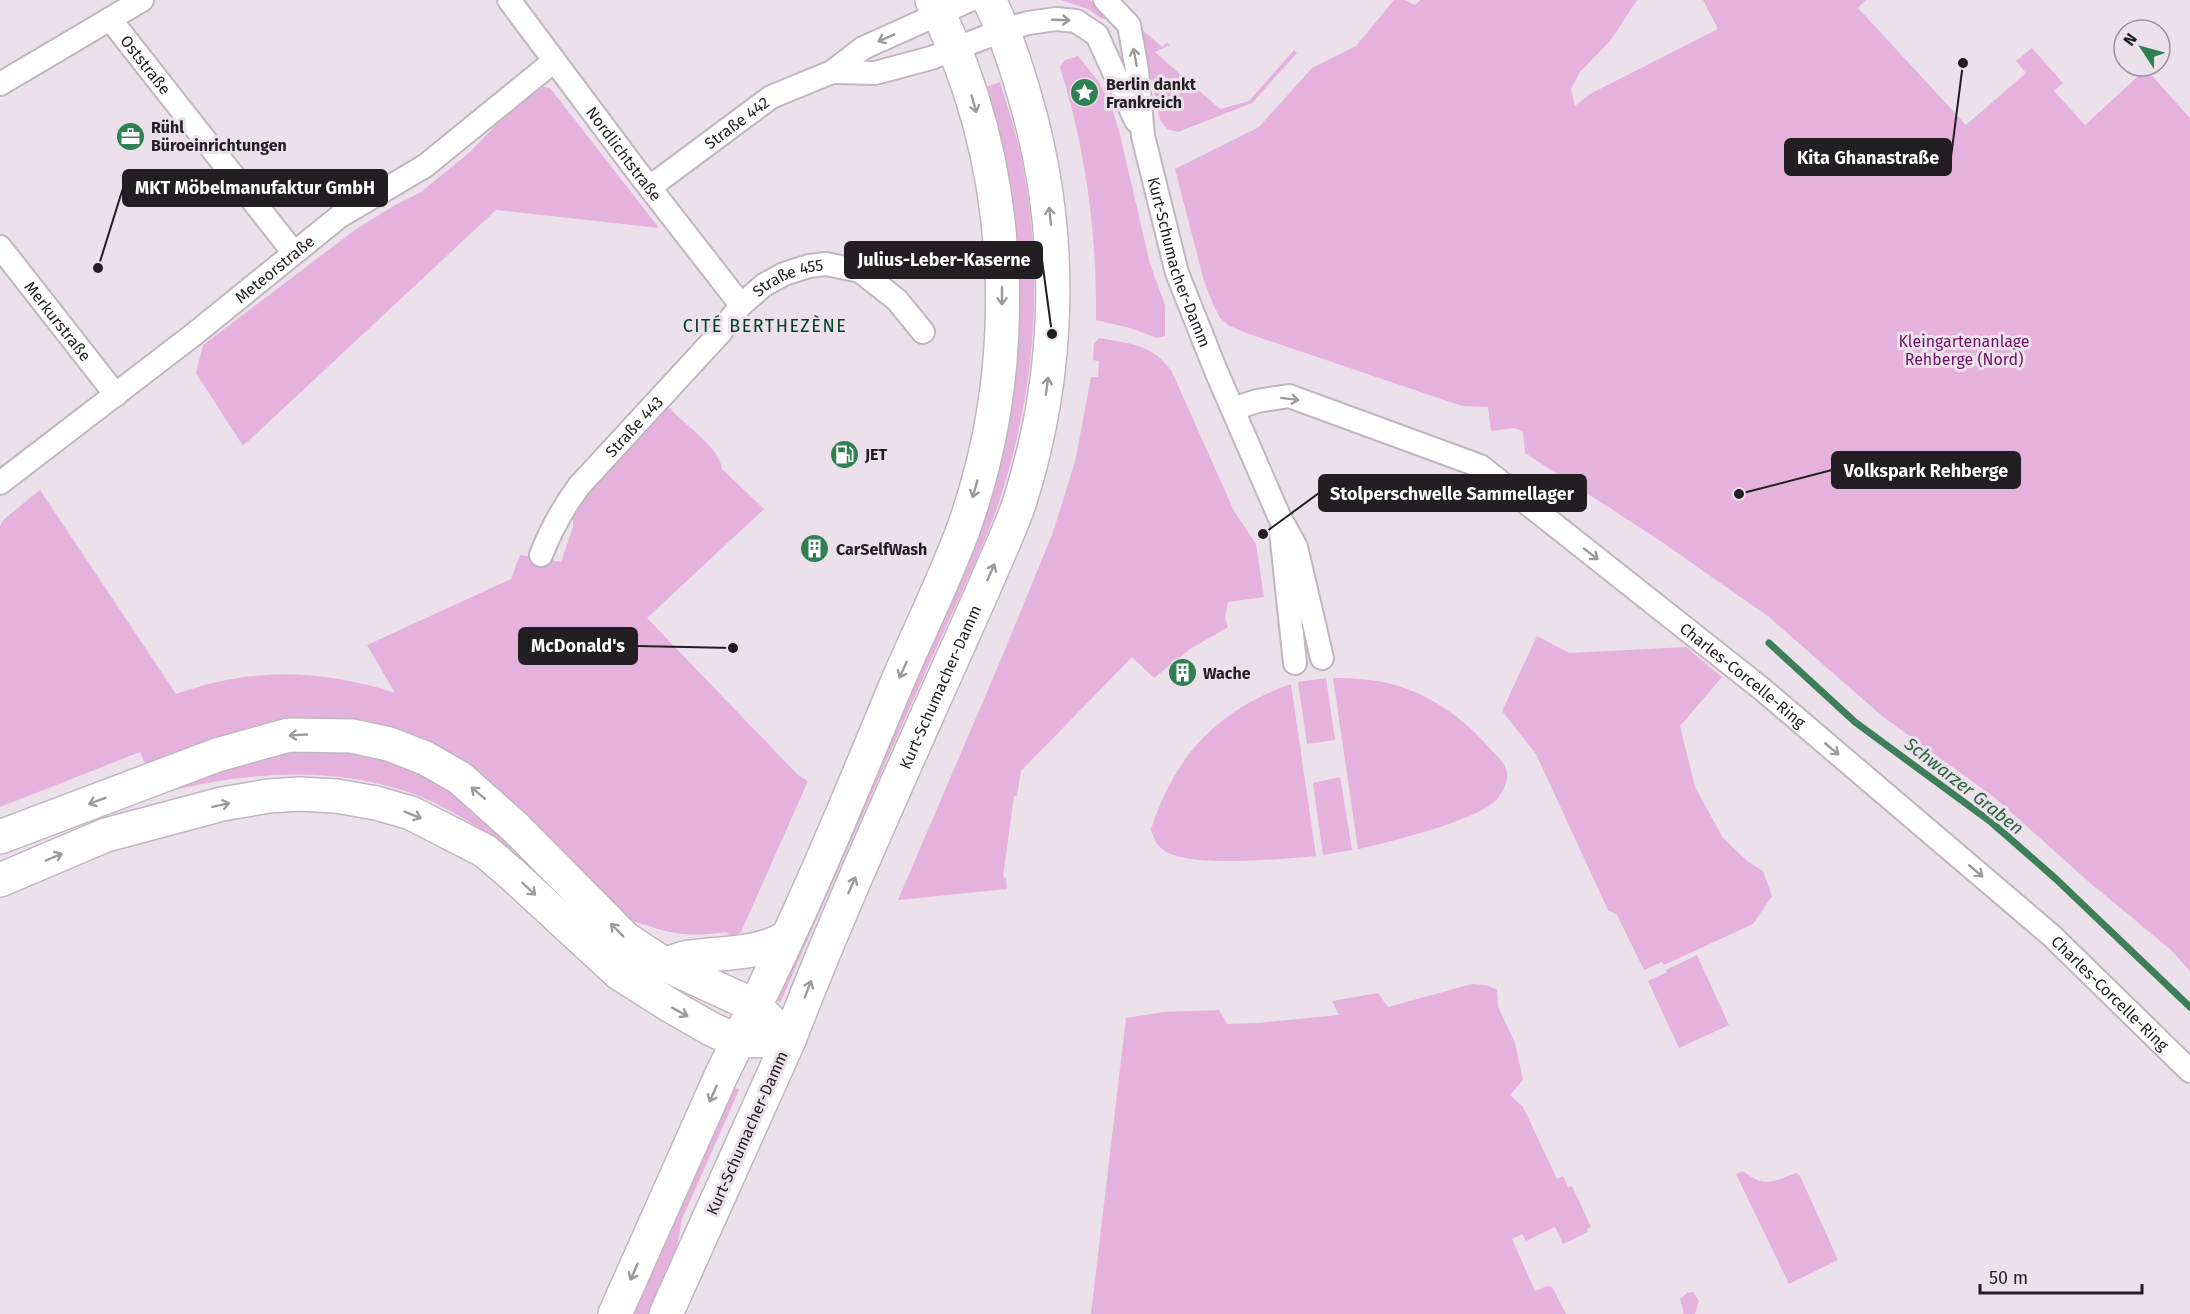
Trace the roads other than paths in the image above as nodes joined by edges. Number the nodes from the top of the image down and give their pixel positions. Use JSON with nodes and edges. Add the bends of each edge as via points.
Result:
{"nodes":[{"id":1,"x":142,"y":0,"type":"edge"},
{"id":2,"x":508,"y":0,"type":"edge"},
{"id":3,"x":970,"y":0,"type":"edge"},
{"id":4,"x":989,"y":0,"type":"edge"},
{"id":5,"x":1105,"y":0,"type":"edge"},
{"id":6,"x":935,"y":7,"type":"edge"},
{"id":7,"x":110,"y":19,"type":"junction"},
{"id":8,"x":1004,"y":30,"type":"junction"},
{"id":9,"x":954,"y":49,"type":"junction"},
{"id":10,"x":554,"y":61,"type":"junction"},
{"id":11,"x":832,"y":72,"type":"junction"},
{"id":12,"x":0,"y":84,"type":"edge"},
{"id":13,"x":1143,"y":136,"type":"junction"},
{"id":14,"x":650,"y":187,"type":"junction"},
{"id":15,"x":0,"y":248,"type":"edge"},
{"id":16,"x":294,"y":253,"type":"junction"},
{"id":17,"x":741,"y":305,"type":"junction"},
{"id":18,"x":923,"y":332,"type":"dead end"},
{"id":19,"x":116,"y":395,"type":"junction"},
{"id":20,"x":1233,"y":409,"type":"junction"},
{"id":21,"x":0,"y":483,"type":"edge"},
{"id":22,"x":1279,"y":516,"type":"junction"},
{"id":23,"x":541,"y":555,"type":"dead end"},
{"id":24,"x":1322,"y":658,"type":"dead end"},
{"id":25,"x":1295,"y":663,"type":"dead end"},
{"id":26,"x":0,"y":837,"type":"edge"},
{"id":27,"x":0,"y":880,"type":"edge"},
{"id":28,"x":786,"y":938,"type":"junction"},
{"id":29,"x":664,"y":964,"type":"junction"},
{"id":30,"x":755,"y":1006,"type":"junction"},
{"id":31,"x":789,"y":1040,"type":"junction"},
{"id":32,"x":738,"y":1041,"type":"junction"},
{"id":33,"x":2190,"y":1071,"type":"edge"},
{"id":34,"x":615,"y":1314,"type":"edge"},
{"id":35,"x":666,"y":1314,"type":"edge"}],
"edges":[{"from":1,"to":7,"type":"street"},
{"from":2,"to":10,"type":"street","name":"Nordlichtstraße"},
{"from":3,"to":6,"type":"street","name":"Straße 442"},
{"from":4,"to":8,"type":"main road","name":"Kurt-Schumacher-Damm"},
{"from":13,"to":5,"type":"street","name":"Kurt-Schumacher-Damm","one_way":true,"via":[[1129,25]]},
{"from":6,"to":9,"type":"main road"},
{"from":6,"to":11,"type":"street","name":"Straße 442","one_way":true,"via":[[863,48]]},
{"from":7,"to":12,"type":"street"},
{"from":7,"to":16,"type":"street","name":"Oststraße"},
{"from":8,"to":9,"type":"street","name":"Kurt-Schumacher-Damm"},
{"from":8,"to":13,"type":"street","name":"Kurt-Schumacher-Damm","one_way":true,"via":[[1056,19],[1076,21],[1097,35]]},
{"from":31,"to":8,"type":"main road","name":"Kurt-Schumacher-Damm","one_way":true,"via":[[828,939],[1009,530],[1042,416],[1054,303],[1049,213],[1038,143]]},
{"from":9,"to":11,"type":"street","name":"Straße 442","via":[[875,74]]},
{"from":9,"to":28,"type":"main road","one_way":true,"via":[[980,124],[998,224],[1001,333],[989,431],[958,541]]},
{"from":10,"to":14,"type":"street","name":"Nordlichtstraße"},
{"from":10,"to":16,"type":"street","name":"Meteorstraße","via":[[425,166],[340,216]]},
{"from":11,"to":14,"type":"street","name":"Straße 442","via":[[771,97]]},
{"from":13,"to":20,"type":"street","name":"Kurt-Schumacher-Damm","via":[[1177,273]]},
{"from":14,"to":17,"type":"street","name":"Nordlichtstraße"},
{"from":15,"to":19,"type":"street","name":"Merkurstraße"},
{"from":16,"to":19,"type":"street","name":"Meteorstraße"},
{"from":17,"to":18,"type":"street","name":"Straße 455","via":[[784,274],[809,266],[836,266],[860,271],[871,279],[897,300]]},
{"from":17,"to":23,"type":"street","name":"Straße 443","via":[[720,333],[579,486],[551,528]]},
{"from":19,"to":21,"type":"street","name":"Meteorstraße"},
{"from":20,"to":22,"type":"street","name":"Kurt-Schumacher-Damm"},
{"from":20,"to":33,"type":"street","name":"Charles-Corcelle-Ring","one_way":true,"via":[[1289,396],[1480,466],[1762,689],[2017,906]]},
{"from":22,"to":24,"type":"street","name":"Kurt-Schumacher-Damm","via":[[1296,547]]},
{"from":22,"to":25,"type":"street","name":"Kurt-Schumacher-Damm"},
{"from":29,"to":26,"type":"main road","one_way":true,"via":[[626,939],[516,828],[460,778],[425,758],[389,744],[352,736],[290,735],[217,755]]},
{"from":27,"to":32,"type":"main road","one_way":true,"via":[[106,835],[222,804],[299,794],[376,803],[411,813],[485,851],[619,973],[670,1006]]},
{"from":28,"to":29,"type":"main road","via":[[748,952],[691,957]]},
{"from":28,"to":30,"type":"main road"},
{"from":29,"to":30,"type":"main road"},
{"from":30,"to":31,"type":"main road"},
{"from":30,"to":32,"type":"main road"},
{"from":31,"to":32,"type":"main road"},
{"from":31,"to":35,"type":"main road","name":"Kurt-Schumacher-Damm"},
{"from":32,"to":34,"type":"main road","one_way":true}]}
